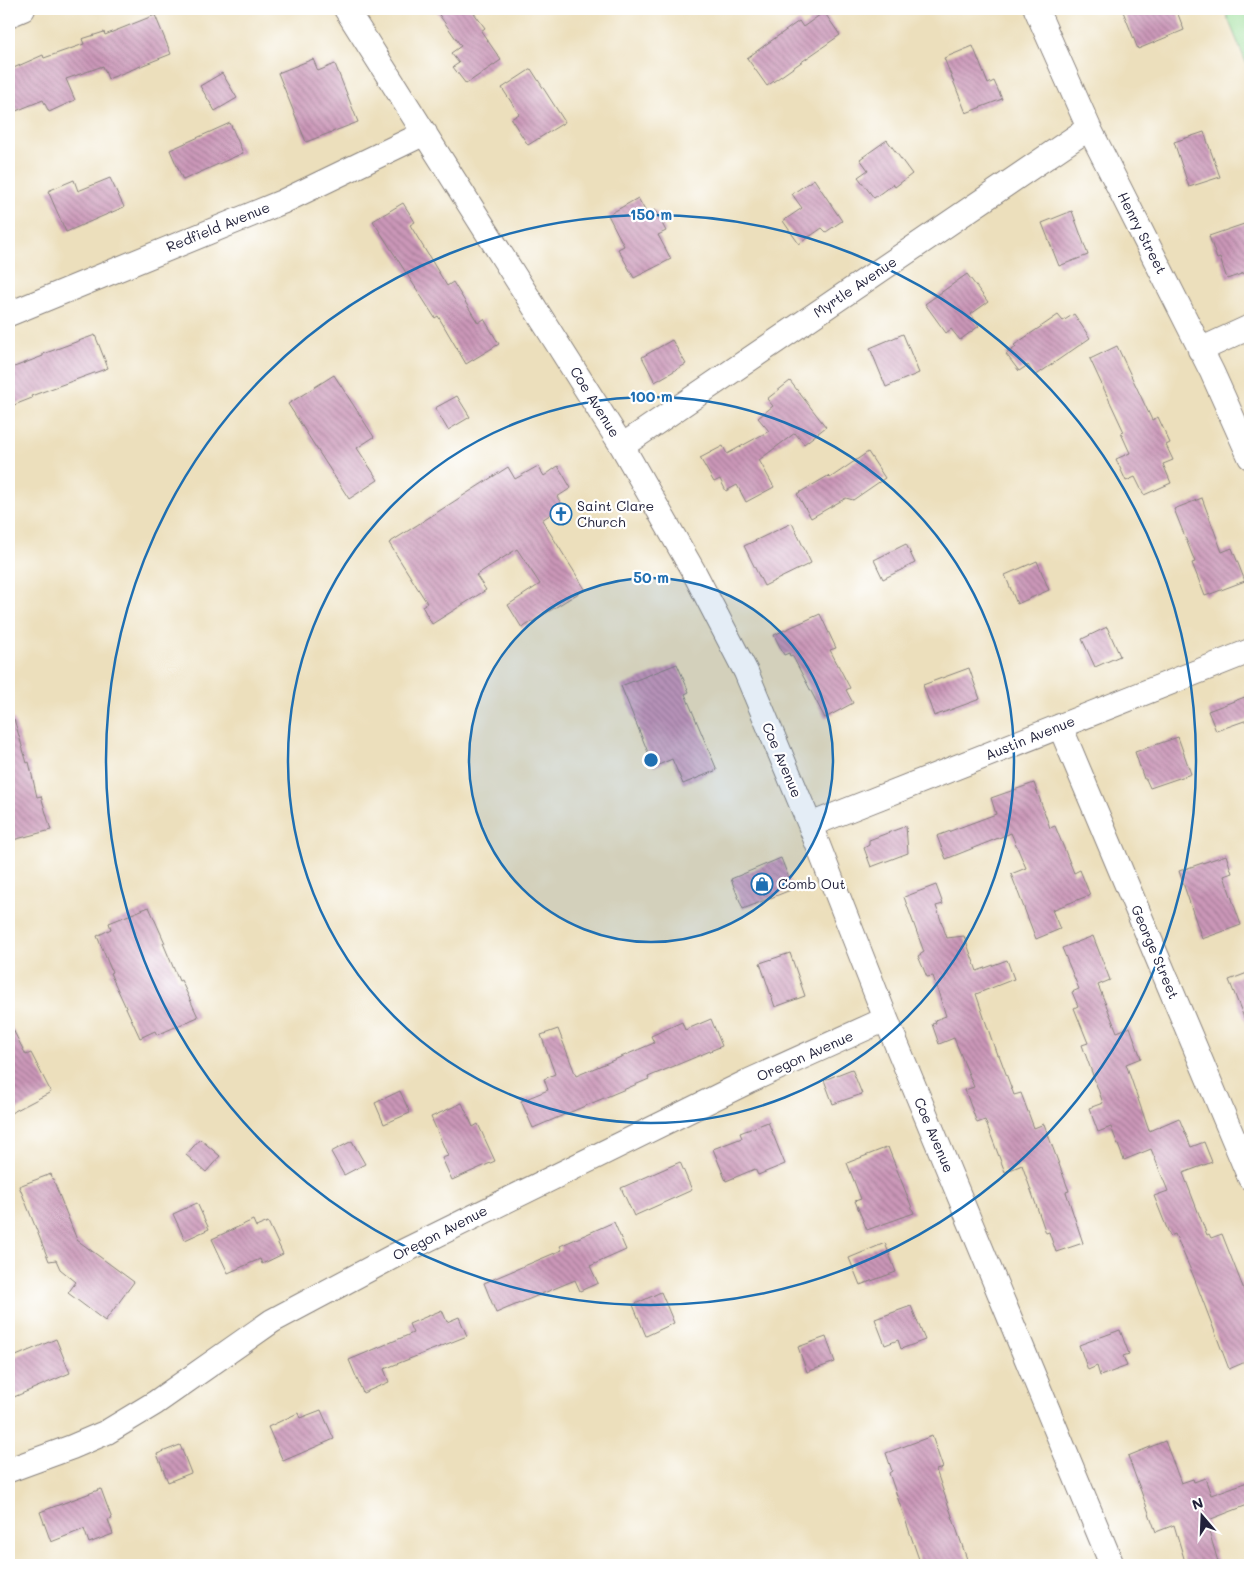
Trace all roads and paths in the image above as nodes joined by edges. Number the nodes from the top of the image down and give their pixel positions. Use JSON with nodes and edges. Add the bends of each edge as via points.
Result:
{"nodes":[{"id":1,"x":23,"y":9,"type":"edge"},
{"id":2,"x":346,"y":9,"type":"edge"},
{"id":3,"x":1036,"y":9,"type":"edge"},
{"id":4,"x":9,"y":14,"type":"edge"},
{"id":5,"x":1089,"y":128,"type":"junction"},
{"id":6,"x":425,"y":133,"type":"junction"},
{"id":7,"x":9,"y":314,"type":"edge"},
{"id":8,"x":1250,"y":327,"type":"edge"},
{"id":9,"x":1200,"y":350,"type":"junction"},
{"id":10,"x":622,"y":446,"type":"junction"},
{"id":11,"x":1250,"y":457,"type":"edge"},
{"id":12,"x":1250,"y":651,"type":"edge"},
{"id":13,"x":1060,"y":726,"type":"junction"},
{"id":14,"x":810,"y":825,"type":"junction"},
{"id":15,"x":886,"y":1019,"type":"junction"},
{"id":16,"x":1250,"y":1178,"type":"edge"},
{"id":17,"x":9,"y":1470,"type":"edge"},
{"id":18,"x":1112,"y":1565,"type":"edge"}],
"edges":[{"from":1,"to":4,"type":"street"},
{"from":2,"to":6,"type":"street","name":"Coe Avenue"},
{"from":3,"to":5,"type":"street","name":"Henry Street"},
{"from":5,"to":9,"type":"street","name":"Henry Street"},
{"from":5,"to":10,"type":"street","name":"Myrtle Avenue"},
{"from":6,"to":7,"type":"street","name":"Redfield Avenue","via":[[282,202]]},
{"from":6,"to":10,"type":"street","name":"Coe Avenue"},
{"from":8,"to":9,"type":"street"},
{"from":9,"to":11,"type":"street","name":"Henry Street"},
{"from":10,"to":14,"type":"street","name":"Coe Avenue","via":[[746,672]]},
{"from":12,"to":13,"type":"street","name":"Austin Avenue"},
{"from":13,"to":14,"type":"street","name":"Austin Avenue"},
{"from":13,"to":16,"type":"street","name":"George Street"},
{"from":14,"to":15,"type":"street","name":"Coe Avenue"},
{"from":15,"to":17,"type":"street","name":"Oregon Avenue","via":[[749,1081],[394,1256],[272,1321],[155,1403],[107,1432]]},
{"from":15,"to":18,"type":"street","name":"Coe Avenue"}]}
